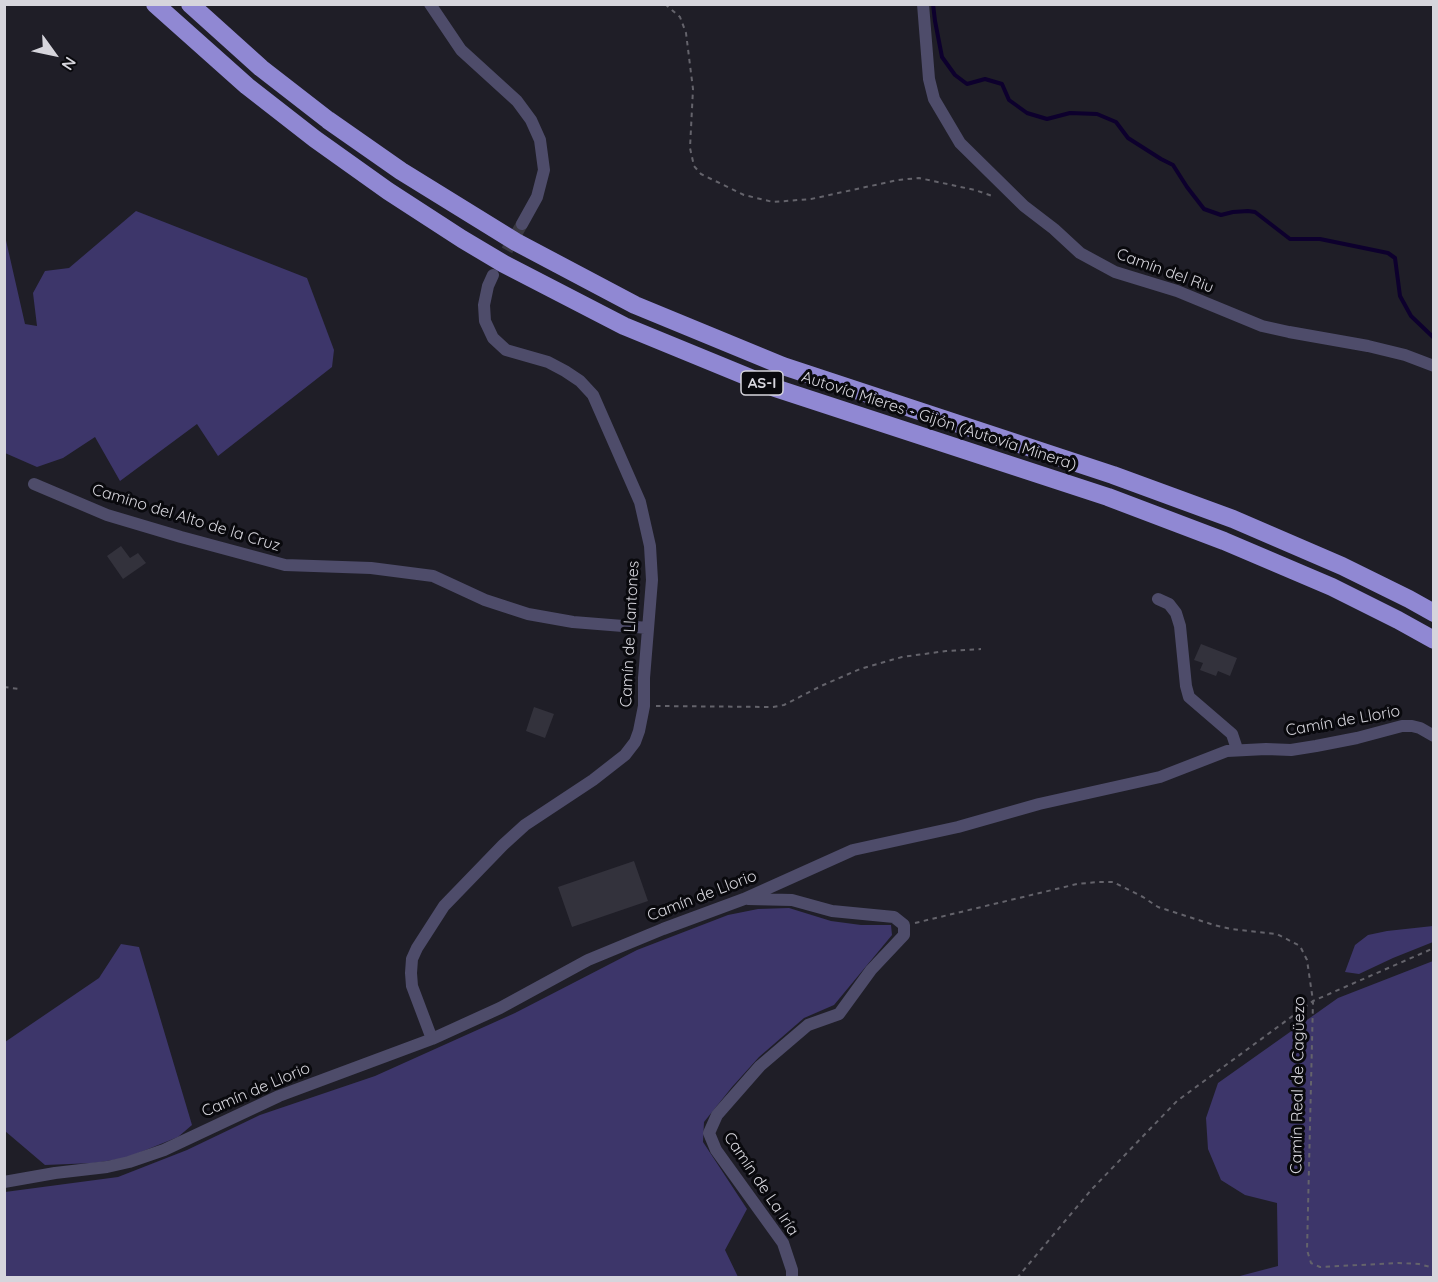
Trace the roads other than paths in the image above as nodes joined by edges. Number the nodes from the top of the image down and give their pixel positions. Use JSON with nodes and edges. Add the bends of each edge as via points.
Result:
{"nodes":[{"id":1,"x":155,"y":4,"type":"edge"},
{"id":2,"x":190,"y":4,"type":"edge"},
{"id":3,"x":430,"y":4,"type":"edge"},
{"id":4,"x":923,"y":4,"type":"edge"},
{"id":5,"x":522,"y":224,"type":"tunnel mouth"},
{"id":6,"x":493,"y":275,"type":"tunnel mouth"},
{"id":7,"x":1434,"y":366,"type":"edge"},
{"id":8,"x":34,"y":484,"type":"dead end"},
{"id":9,"x":1158,"y":599,"type":"dead end"},
{"id":10,"x":1434,"y":613,"type":"edge"},
{"id":11,"x":648,"y":627,"type":"junction"},
{"id":12,"x":1434,"y":640,"type":"edge"},
{"id":13,"x":1434,"y":736,"type":"edge"},
{"id":14,"x":1237,"y":749,"type":"junction"},
{"id":15,"x":744,"y":899,"type":"junction"},
{"id":16,"x":432,"y":1039,"type":"junction"},
{"id":17,"x":4,"y":1182,"type":"edge"},
{"id":18,"x":792,"y":1278,"type":"edge"}],
"edges":[{"from":1,"to":12,"type":"highway","name":"Autovía Mieres - Gijón (Autovía Minera)","number":"AS-I","via":[[256,93],[388,191],[504,264],[624,326],[775,388],[1108,497],[1224,541],[1332,587]]},
{"from":2,"to":10,"type":"highway","name":"Autovía Mieres - Gijón (Autovía Minera)","number":"AS-I","via":[[261,68],[401,171],[516,242],[635,305],[783,366],[1113,475],[1233,519],[1342,566]]},
{"from":3,"to":5,"type":"street","via":[[461,50],[517,101],[540,140],[544,170],[537,197]]},
{"from":4,"to":7,"type":"street","name":"Camín del Riu","via":[[934,99],[960,143],[1024,206],[1080,253],[1115,272],[1177,291],[1262,326],[1368,346]]},
{"from":6,"to":11,"type":"street","name":"Camín de Llantones","via":[[484,305],[485,321],[493,338],[506,350],[548,362],[580,381],[592,395],[640,502],[650,546]]},
{"from":8,"to":11,"type":"street","name":"Camino del Alto de la Cruz","via":[[107,515],[285,565],[371,568],[434,576],[484,600],[528,614],[573,622]]},
{"from":9,"to":14,"type":"street","via":[[1170,604],[1176,613],[1189,698],[1232,734]]},
{"from":11,"to":16,"type":"street","name":"Camín de Llantones","via":[[644,706],[635,742],[593,780],[525,825],[503,845],[444,906],[417,948],[412,959],[412,986]]},
{"from":13,"to":14,"type":"street","name":"Camín de Llorio","via":[[1420,728],[1402,726],[1291,750]]},
{"from":14,"to":15,"type":"street","name":"Camín de Llorio","via":[[1160,777],[853,850]]},
{"from":15,"to":16,"type":"street","name":"Camín de Llorio","via":[[588,960],[500,1008]]},
{"from":15,"to":18,"type":"street","name":"Camín de La Iría","via":[[792,900],[832,911],[894,917],[904,925],[904,935],[871,970],[839,1014],[808,1025],[759,1066],[717,1115],[709,1133],[716,1150],[783,1242]]},
{"from":16,"to":17,"type":"street","name":"Camín de Llorio","via":[[279,1096],[164,1150],[129,1162]]}]}
